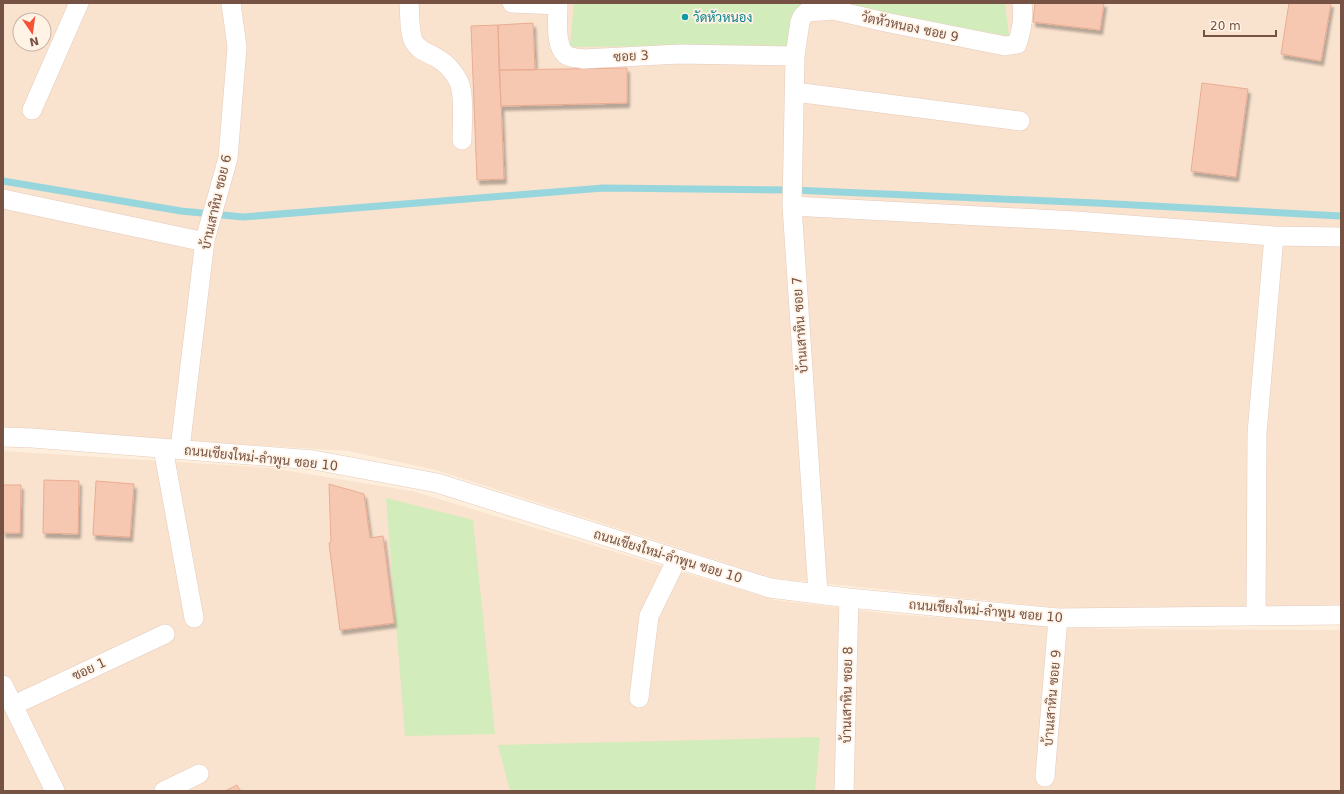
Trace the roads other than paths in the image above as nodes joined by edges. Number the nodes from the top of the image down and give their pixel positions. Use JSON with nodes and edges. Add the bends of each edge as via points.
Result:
{"nodes":[{"id":1,"x":79,"y":3,"type":"edge"},
{"id":2,"x":231,"y":3,"type":"edge"},
{"id":3,"x":409,"y":3,"type":"edge"},
{"id":4,"x":512,"y":3,"type":"edge"},
{"id":5,"x":1022,"y":3,"type":"edge"},
{"id":6,"x":558,"y":4,"type":"edge"},
{"id":7,"x":795,"y":56,"type":"junction"},
{"id":8,"x":795,"y":92,"type":"junction"},
{"id":9,"x":32,"y":110,"type":"dead end"},
{"id":10,"x":1020,"y":121,"type":"dead end"},
{"id":11,"x":462,"y":140,"type":"dead end"},
{"id":12,"x":3,"y":199,"type":"edge"},
{"id":13,"x":792,"y":206,"type":"junction"},
{"id":14,"x":1274,"y":236,"type":"junction"},
{"id":15,"x":1341,"y":237,"type":"edge"},
{"id":16,"x":205,"y":241,"type":"junction"},
{"id":17,"x":3,"y":437,"type":"edge"},
{"id":18,"x":171,"y":449,"type":"junction"},
{"id":19,"x":677,"y":559,"type":"junction"},
{"id":20,"x":818,"y":593,"type":"junction"},
{"id":21,"x":849,"y":598,"type":"junction"},
{"id":22,"x":1341,"y":615,"type":"edge"},
{"id":23,"x":1256,"y":616,"type":"junction"},
{"id":24,"x":194,"y":618,"type":"dead end"},
{"id":25,"x":1058,"y":618,"type":"junction"},
{"id":26,"x":165,"y":634,"type":"dead end"},
{"id":27,"x":3,"y":685,"type":"edge"},
{"id":28,"x":639,"y":698,"type":"dead end"},
{"id":29,"x":14,"y":705,"type":"junction"},
{"id":30,"x":199,"y":774,"type":"dead end"},
{"id":31,"x":1045,"y":777,"type":"dead end"},
{"id":32,"x":55,"y":791,"type":"edge"},
{"id":33,"x":164,"y":791,"type":"edge"},
{"id":34,"x":844,"y":791,"type":"edge"}],
"edges":[{"from":1,"to":9,"type":"street"},
{"from":2,"to":16,"type":"street","name":"บ้านเสาหิน ซอย 6","via":[[237,47],[228,158]]},
{"from":3,"to":11,"type":"street","via":[[412,38],[415,44],[445,64],[455,74],[459,83],[462,92]]},
{"from":4,"to":6,"type":"street","name":"ซอย 3"},
{"from":5,"to":7,"type":"street","name":"วัตหัวหนอง ซอย 9","via":[[1022,31],[1017,44],[1005,46],[833,10],[807,12],[800,22]]},
{"from":6,"to":7,"type":"street","name":"ซอย 3","via":[[558,36],[561,50],[568,56],[583,59],[680,54]]},
{"from":7,"to":8,"type":"street","name":"บ้านเสาหิน ซอย 7"},
{"from":8,"to":10,"type":"street"},
{"from":8,"to":13,"type":"street","name":"บ้านเสาหิน ซอย 7"},
{"from":12,"to":16,"type":"street"},
{"from":13,"to":14,"type":"street","via":[[1076,221]]},
{"from":13,"to":20,"type":"street","name":"บ้านเสาหิน ซอย 7"},
{"from":14,"to":15,"type":"street"},
{"from":14,"to":23,"type":"street","via":[[1257,433]]},
{"from":16,"to":18,"type":"street","name":"บ้านเสาหิน ซอย 6"},
{"from":17,"to":18,"type":"street","name":"ถนนเชียงใหม่-ลำพูน ซอย 10"},
{"from":18,"to":19,"type":"street","name":"ถนนเชียงใหม่-ลำพูน ซอย 10","via":[[314,460],[437,483]]},
{"from":18,"to":24,"type":"street","name":"บ้านเสาหิน ซอย 6"},
{"from":19,"to":20,"type":"street","name":"ถนนเชียงใหม่-ลำพูน ซอย 10","via":[[770,588]]},
{"from":19,"to":28,"type":"street","via":[[649,616]]},
{"from":20,"to":21,"type":"street","name":"ถนนเชียงใหม่-ลำพูน ซอย 10"},
{"from":21,"to":25,"type":"street","name":"ถนนเชียงใหม่-ลำพูน ซอย 10"},
{"from":21,"to":34,"type":"street","name":"บ้านเสาหิน ซอย 8"},
{"from":22,"to":23,"type":"street","name":"ถนนเชียงใหม่-ลำพูน ซอย 10"},
{"from":23,"to":25,"type":"street","name":"ถนนเชียงใหม่-ลำพูน ซอย 10"},
{"from":25,"to":31,"type":"street","name":"บ้านเสาหิน ซอย 9"},
{"from":26,"to":29,"type":"street","name":"ซอย 1"},
{"from":27,"to":29,"type":"street"},
{"from":29,"to":32,"type":"street"},
{"from":30,"to":33,"type":"street"}]}
